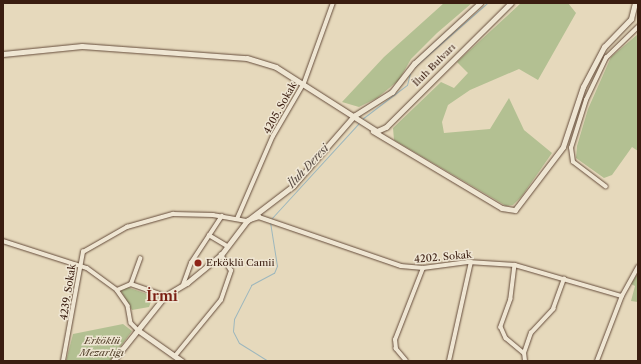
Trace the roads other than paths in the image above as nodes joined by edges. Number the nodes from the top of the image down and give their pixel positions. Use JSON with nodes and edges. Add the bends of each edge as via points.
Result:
{"nodes":[{"id":1,"x":333,"y":3,"type":"edge"},
{"id":2,"x":480,"y":3,"type":"edge"},
{"id":3,"x":511,"y":3,"type":"edge"},
{"id":4,"x":635,"y":3,"type":"edge"},
{"id":5,"x":638,"y":27,"type":"edge"},
{"id":6,"x":3,"y":54,"type":"edge"},
{"id":7,"x":304,"y":82,"type":"junction"},
{"id":8,"x":355,"y":117,"type":"junction"},
{"id":9,"x":370,"y":129,"type":"junction"},
{"id":10,"x":606,"y":187,"type":"dead end"},
{"id":11,"x":222,"y":216,"type":"junction"},
{"id":12,"x":237,"y":219,"type":"junction"},
{"id":13,"x":268,"y":220,"type":"joint"},
{"id":14,"x":247,"y":221,"type":"junction"},
{"id":15,"x":209,"y":235,"type":"junction"},
{"id":16,"x":3,"y":241,"type":"edge"},
{"id":17,"x":227,"y":246,"type":"junction"},
{"id":18,"x":221,"y":255,"type":"junction"},
{"id":19,"x":140,"y":259,"type":"dead end"},
{"id":20,"x":471,"y":262,"type":"junction"},
{"id":21,"x":515,"y":265,"type":"junction"},
{"id":22,"x":81,"y":266,"type":"junction"},
{"id":23,"x":638,"y":267,"type":"edge"},
{"id":24,"x":424,"y":268,"type":"junction"},
{"id":25,"x":564,"y":279,"type":"junction"},
{"id":26,"x":131,"y":284,"type":"junction"},
{"id":27,"x":183,"y":285,"type":"junction"},
{"id":28,"x":117,"y":290,"type":"junction"},
{"id":29,"x":165,"y":296,"type":"junction"},
{"id":30,"x":622,"y":296,"type":"junction"},
{"id":31,"x":138,"y":330,"type":"junction"},
{"id":32,"x":524,"y":353,"type":"junction"},
{"id":33,"x":178,"y":359,"type":"edge"},
{"id":34,"x":63,"y":361,"type":"edge"},
{"id":35,"x":113,"y":361,"type":"edge"},
{"id":36,"x":406,"y":361,"type":"edge"},
{"id":37,"x":449,"y":361,"type":"edge"},
{"id":38,"x":525,"y":361,"type":"edge"},
{"id":39,"x":597,"y":361,"type":"edge"}],
"edges":[{"from":1,"to":7,"type":"street","name":"4205. Sokak"},
{"from":2,"to":8,"type":"street","via":[[414,64],[392,92]]},
{"from":3,"to":9,"type":"street","name":"İluh Bulvarı","via":[[386,127]]},
{"from":4,"to":9,"type":"street","via":[[631,20],[604,48],[582,87],[563,147],[516,210],[502,208]]},
{"from":5,"to":10,"type":"street","via":[[606,58],[586,100],[571,148],[573,162]]},
{"from":6,"to":7,"type":"street","via":[[57,46],[222,54],[263,62]]},
{"from":7,"to":8,"type":"street"},
{"from":7,"to":12,"type":"street","name":"4205. Sokak","via":[[273,136]]},
{"from":8,"to":9,"type":"street"},
{"from":8,"to":14,"type":"street","via":[[294,186]]},
{"from":11,"to":12,"type":"street","name":"4239. Sokak"},
{"from":11,"to":15,"type":"street"},
{"from":11,"to":22,"type":"street","name":"4239. Sokak","via":[[173,214],[140,222],[86,250]]},
{"from":12,"to":14,"type":"street","name":"4239. Sokak"},
{"from":13,"to":14,"type":"street","name":"4239. Sokak","via":[[259,217]]},
{"from":13,"to":24,"type":"street","name":"4202. Sokak","via":[[369,257]]},
{"from":14,"to":17,"type":"street"},
{"from":15,"to":17,"type":"street"},
{"from":15,"to":27,"type":"street","via":[[191,263]]},
{"from":16,"to":22,"type":"street"},
{"from":17,"to":18,"type":"street"},
{"from":18,"to":27,"type":"street"},
{"from":18,"to":33,"type":"street","via":[[231,270],[221,300]]},
{"from":19,"to":26,"type":"street"},
{"from":20,"to":21,"type":"street","name":"4202. Sokak"},
{"from":20,"to":24,"type":"street","name":"4202. Sokak"},
{"from":20,"to":37,"type":"street"},
{"from":21,"to":25,"type":"street","name":"4202. Sokak"},
{"from":21,"to":32,"type":"street","via":[[511,299],[501,327],[506,338]]},
{"from":22,"to":28,"type":"street"},
{"from":22,"to":34,"type":"street","name":"4239. Sokak"},
{"from":23,"to":30,"type":"street"},
{"from":24,"to":36,"type":"street","via":[[395,340],[396,349]]},
{"from":25,"to":30,"type":"street","name":"4202. Sokak"},
{"from":25,"to":32,"type":"street","via":[[552,309],[533,330]]},
{"from":26,"to":28,"type":"street"},
{"from":26,"to":29,"type":"street"},
{"from":27,"to":29,"type":"street"},
{"from":28,"to":31,"type":"street","via":[[128,306],[131,323]]},
{"from":29,"to":31,"type":"street"},
{"from":30,"to":39,"type":"street"},
{"from":31,"to":33,"type":"street"},
{"from":31,"to":35,"type":"street"},
{"from":32,"to":38,"type":"street"}]}
